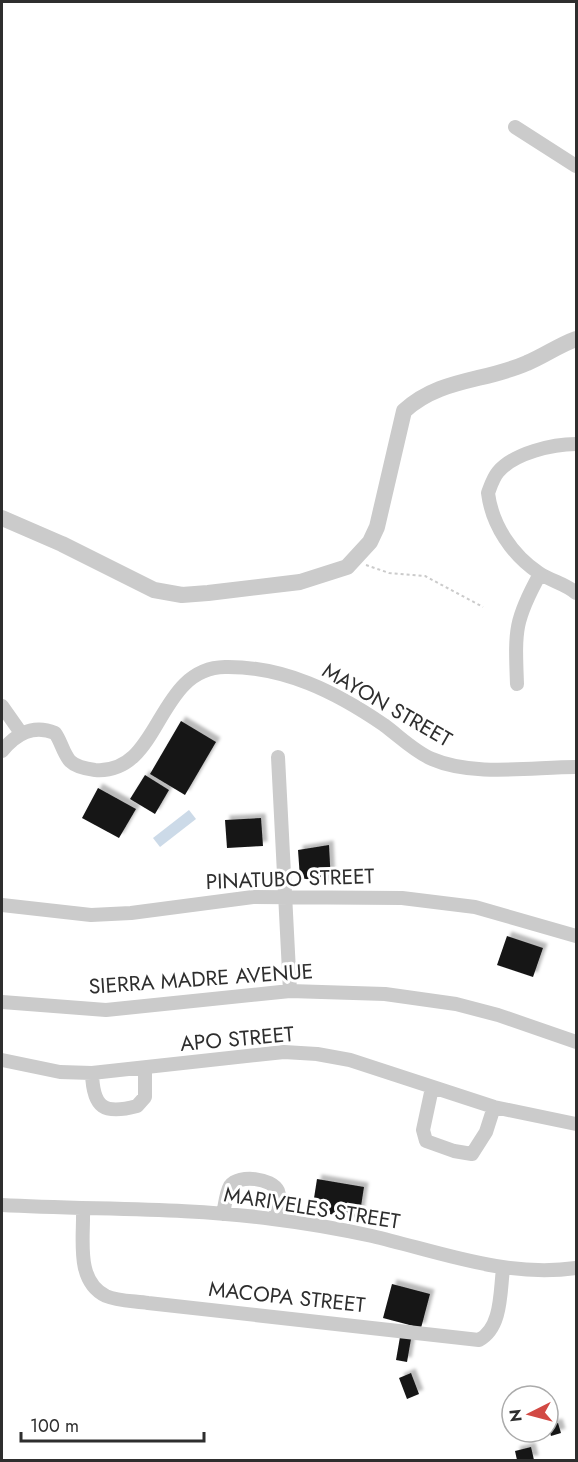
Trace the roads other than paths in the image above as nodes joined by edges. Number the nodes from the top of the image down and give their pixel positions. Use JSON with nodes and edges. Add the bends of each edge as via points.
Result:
{"nodes":[{"id":1,"x":515,"y":127,"type":"dead end"},
{"id":2,"x":576,"y":166,"type":"edge"},
{"id":3,"x":576,"y":339,"type":"edge"},
{"id":4,"x":576,"y":444,"type":"edge"},
{"id":5,"x":2,"y":518,"type":"edge"},
{"id":6,"x":540,"y":574,"type":"junction"},
{"id":7,"x":576,"y":593,"type":"edge"},
{"id":8,"x":517,"y":684,"type":"dead end"},
{"id":9,"x":2,"y":706,"type":"edge"},
{"id":10,"x":21,"y":733,"type":"junction"},
{"id":11,"x":2,"y":751,"type":"edge"},
{"id":12,"x":278,"y":757,"type":"dead end"},
{"id":13,"x":576,"y":767,"type":"edge"},
{"id":14,"x":286,"y":897,"type":"junction"},
{"id":15,"x":2,"y":905,"type":"edge"},
{"id":16,"x":576,"y":936,"type":"edge"},
{"id":17,"x":290,"y":991,"type":"junction"},
{"id":18,"x":2,"y":1002,"type":"edge"},
{"id":19,"x":576,"y":1042,"type":"edge"},
{"id":20,"x":2,"y":1060,"type":"edge"},
{"id":21,"x":145,"y":1069,"type":"junction"},
{"id":22,"x":92,"y":1073,"type":"junction"},
{"id":23,"x":432,"y":1088,"type":"junction"},
{"id":24,"x":494,"y":1107,"type":"junction"},
{"id":25,"x":576,"y":1124,"type":"edge"},
{"id":26,"x":2,"y":1205,"type":"edge"},
{"id":27,"x":83,"y":1210,"type":"junction"},
{"id":28,"x":223,"y":1214,"type":"junction"},
{"id":29,"x":274,"y":1219,"type":"junction"},
{"id":30,"x":576,"y":1268,"type":"edge"},
{"id":31,"x":503,"y":1269,"type":"junction"}],
"edges":[{"from":1,"to":2,"type":"street"},
{"from":3,"to":5,"type":"street","via":[[497,374],[439,387],[404,411],[370,542],[348,567],[300,582],[182,595],[154,590]]},
{"from":4,"to":6,"type":"street","via":[[551,447],[514,460],[499,470],[488,493],[496,525]]},
{"from":6,"to":7,"type":"street"},
{"from":6,"to":8,"type":"street","via":[[521,607],[515,632]]},
{"from":9,"to":10,"type":"street"},
{"from":10,"to":11,"type":"street"},
{"from":10,"to":13,"type":"street","name":"MAYON STREET","via":[[48,730],[55,733],[75,765],[90,770],[115,768],[140,751],[187,680],[202,670],[242,667],[313,684],[358,709],[431,759],[449,765],[469,769]]},
{"from":12,"to":14,"type":"street"},
{"from":14,"to":15,"type":"street","name":"PINATUBO STREET","via":[[214,900],[91,915]]},
{"from":14,"to":16,"type":"street","name":"PINATUBO STREET","via":[[402,898],[475,907]]},
{"from":14,"to":17,"type":"street"},
{"from":17,"to":18,"type":"street","name":"SIERRA MADRE AVENUE","via":[[106,1010]]},
{"from":17,"to":19,"type":"street","name":"SIERRA MADRE AVENUE","via":[[386,994],[456,1004]]},
{"from":20,"to":22,"type":"street","name":"APO STREET","via":[[60,1072]]},
{"from":21,"to":22,"type":"street","name":"APO STREET"},
{"from":21,"to":22,"type":"street","via":[[145,1097],[137,1106],[114,1110],[97,1102]]},
{"from":21,"to":23,"type":"street","name":"APO STREET","via":[[284,1052],[317,1054],[350,1060]]},
{"from":23,"to":24,"type":"street","name":"APO STREET"},
{"from":23,"to":24,"type":"street","via":[[423,1136],[437,1147],[472,1154],[486,1132]]},
{"from":24,"to":25,"type":"street","name":"APO STREET"},
{"from":26,"to":27,"type":"street","name":"MARIVELES STREET"},
{"from":27,"to":28,"type":"street","name":"MARIVELES STREET"},
{"from":27,"to":31,"type":"street","name":"MACOPA STREET","via":[[85,1266],[91,1286],[108,1297],[148,1303],[479,1340],[492,1327]]},
{"from":28,"to":29,"type":"street","name":"MARIVELES STREET"},
{"from":28,"to":29,"type":"street","via":[[229,1188],[238,1180],[249,1179],[271,1183],[278,1192]]},
{"from":29,"to":31,"type":"street","name":"MARIVELES STREET","via":[[370,1236]]},
{"from":30,"to":31,"type":"street","name":"MARIVELES STREET"}]}
